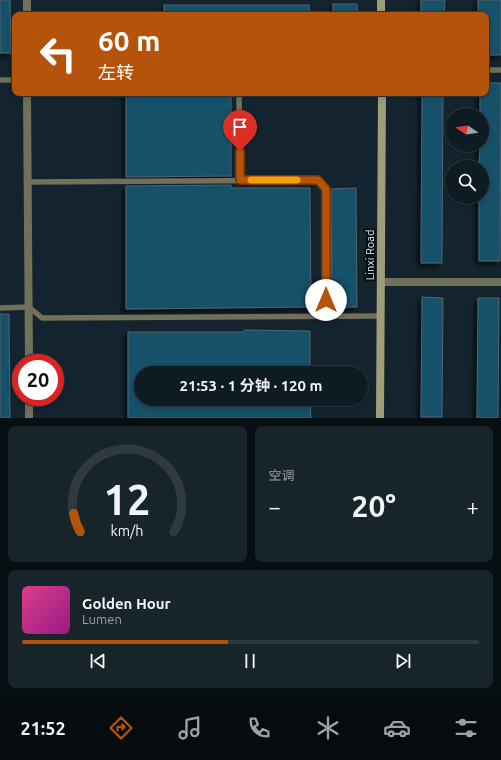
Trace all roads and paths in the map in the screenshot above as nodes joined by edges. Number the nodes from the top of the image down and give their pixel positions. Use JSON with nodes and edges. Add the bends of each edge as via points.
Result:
{"nodes":[{"id":1,"x":27,"y":0,"type":"edge"},
{"id":2,"x":381,"y":0,"type":"edge"},
{"id":3,"x":27,"y":12,"type":"edge"},
{"id":4,"x":381,"y":12,"type":"edge"},
{"id":5,"x":489,"y":70,"type":"edge"},
{"id":6,"x":501,"y":70,"type":"edge"},
{"id":7,"x":0,"y":80,"type":"edge"},
{"id":8,"x":12,"y":80,"type":"edge"},
{"id":9,"x":27,"y":96,"type":"edge"},
{"id":10,"x":239,"y":96,"type":"edge"},
{"id":11,"x":382,"y":96,"type":"edge"},
{"id":12,"x":240,"y":180,"type":"junction"},
{"id":13,"x":28,"y":182,"type":"junction"},
{"id":14,"x":381,"y":282,"type":"junction"},
{"id":15,"x":501,"y":282,"type":"edge"},
{"id":16,"x":29,"y":307,"type":"junction"},
{"id":17,"x":0,"y":308,"type":"edge"},
{"id":18,"x":326,"y":316,"type":"junction"},
{"id":19,"x":381,"y":316,"type":"junction"},
{"id":20,"x":29,"y":354,"type":"edge"},
{"id":21,"x":29,"y":406,"type":"edge"},
{"id":22,"x":30,"y":418,"type":"edge"},
{"id":23,"x":380,"y":418,"type":"edge"}],
"edges":[{"from":1,"to":3,"type":"street"},
{"from":2,"to":4,"type":"main road"},
{"from":5,"to":6,"type":"lane"},
{"from":7,"to":8,"type":"lane"},
{"from":9,"to":13,"type":"street"},
{"from":10,"to":12,"type":"lane"},
{"from":11,"to":14,"type":"main road","name":"Linxi Road"},
{"from":12,"to":13,"type":"lane"},
{"from":12,"to":18,"type":"lane","via":[[318,180],[326,189]]},
{"from":13,"to":16,"type":"street"},
{"from":14,"to":15,"type":"street"},
{"from":14,"to":19,"type":"main road","name":"Linxi Road"},
{"from":16,"to":17,"type":"lane"},
{"from":16,"to":18,"type":"lane","via":[[42,318]]},
{"from":16,"to":20,"type":"street"},
{"from":18,"to":19,"type":"lane"},
{"from":19,"to":23,"type":"main road","name":"Linxi Road"},
{"from":21,"to":22,"type":"street"}]}
